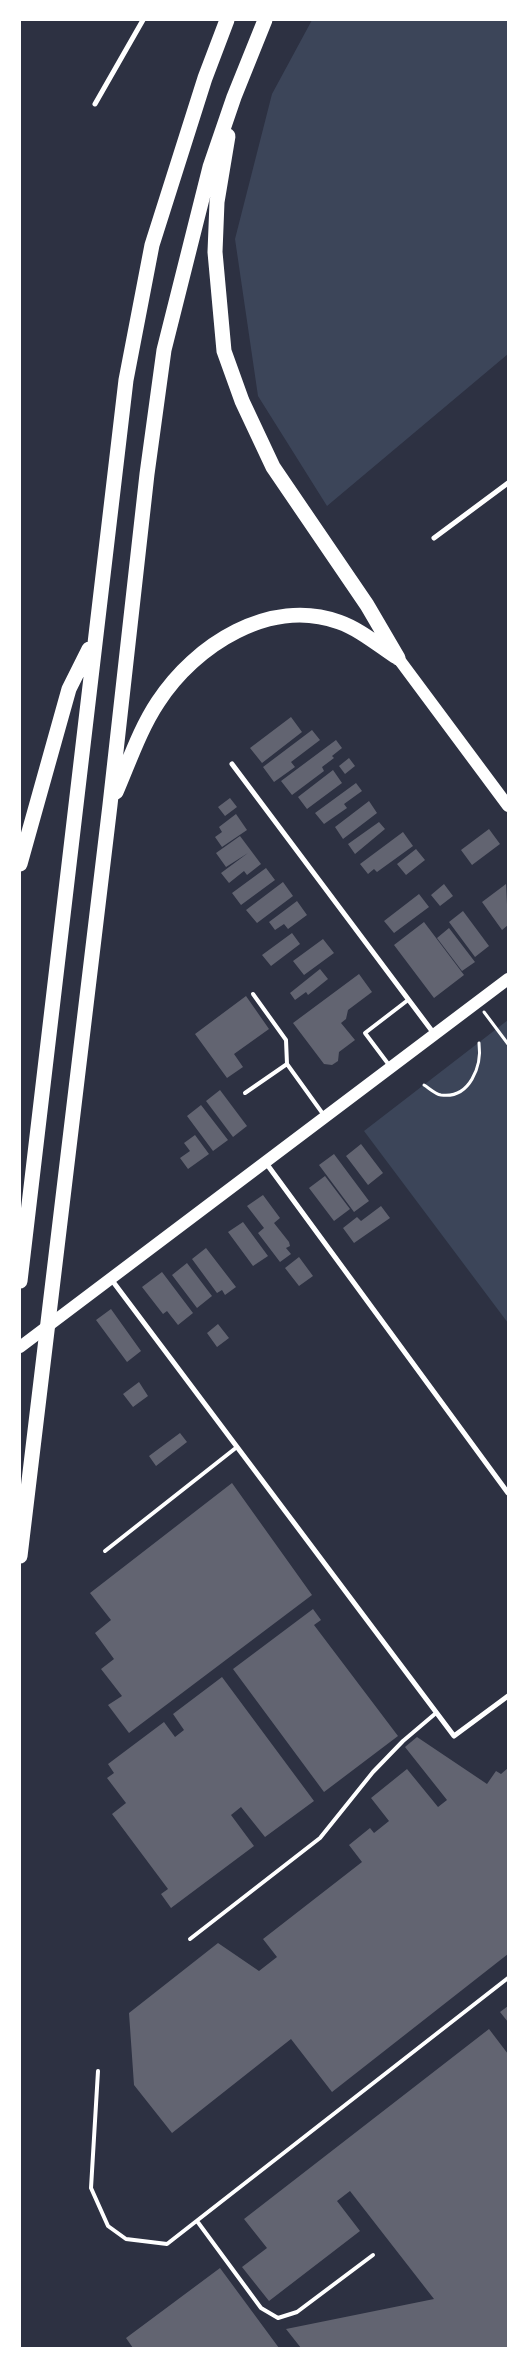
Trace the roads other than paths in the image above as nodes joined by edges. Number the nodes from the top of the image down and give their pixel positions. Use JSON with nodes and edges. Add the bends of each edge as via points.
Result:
{"nodes":[{"id":1,"x":143,"y":20,"type":"edge"},
{"id":2,"x":227,"y":20,"type":"edge"},
{"id":3,"x":265,"y":20,"type":"edge"},
{"id":4,"x":234,"y":97,"type":"junction"},
{"id":5,"x":95,"y":104,"type":"dead end"},
{"id":6,"x":508,"y":483,"type":"edge"},
{"id":7,"x":434,"y":538,"type":"dead end"},
{"id":8,"x":94,"y":639,"type":"junction"},
{"id":9,"x":398,"y":658,"type":"junction"},
{"id":10,"x":232,"y":764,"type":"dead end"},
{"id":11,"x":110,"y":805,"type":"junction"},
{"id":12,"x":508,"y":806,"type":"edge"},
{"id":13,"x":20,"y":864,"type":"edge"},
{"id":14,"x":508,"y":979,"type":"edge"},
{"id":15,"x":253,"y":994,"type":"dead end"},
{"id":16,"x":408,"y":1000,"type":"junction"},
{"id":17,"x":435,"y":1036,"type":"junction"},
{"id":18,"x":287,"y":1064,"type":"junction"},
{"id":19,"x":392,"y":1068,"type":"junction"},
{"id":20,"x":245,"y":1093,"type":"dead end"},
{"id":21,"x":326,"y":1118,"type":"junction"},
{"id":22,"x":266,"y":1163,"type":"junction"},
{"id":23,"x":111,"y":1279,"type":"junction"},
{"id":24,"x":20,"y":1281,"type":"edge"},
{"id":25,"x":20,"y":1347,"type":"edge"},
{"id":26,"x":237,"y":1447,"type":"junction"},
{"id":27,"x":508,"y":1494,"type":"edge"},
{"id":28,"x":105,"y":1551,"type":"dead end"},
{"id":29,"x":20,"y":1556,"type":"edge"},
{"id":30,"x":508,"y":1696,"type":"edge"},
{"id":31,"x":436,"y":1713,"type":"junction"},
{"id":32,"x":190,"y":1939,"type":"dead end"},
{"id":33,"x":508,"y":1978,"type":"edge"},
{"id":34,"x":98,"y":2071,"type":"dead end"},
{"id":35,"x":197,"y":2221,"type":"junction"},
{"id":36,"x":373,"y":2255,"type":"dead end"}],
"edges":[{"from":1,"to":5,"type":"street"},
{"from":2,"to":8,"type":"highway","via":[[205,78],[152,245],[126,380]]},
{"from":3,"to":4,"type":"highway"},
{"from":4,"to":9,"type":"highway","via":[[217,210],[215,252],[224,352],[273,468],[368,605]]},
{"from":4,"to":11,"type":"highway","via":[[210,167],[164,350]]},
{"from":6,"to":7,"type":"street"},
{"from":8,"to":13,"type":"highway","via":[[69,689]]},
{"from":8,"to":24,"type":"highway"},
{"from":9,"to":11,"type":"highway","via":[[341,623],[323,617],[270,618],[238,631],[216,643],[172,682],[157,703]]},
{"from":9,"to":12,"type":"main road"},
{"from":10,"to":16,"type":"street"},
{"from":11,"to":29,"type":"highway"},
{"from":14,"to":17,"type":"main road"},
{"from":15,"to":18,"type":"lane","via":[[286,1040]]},
{"from":16,"to":17,"type":"street"},
{"from":16,"to":19,"type":"lane","via":[[365,1033]]},
{"from":17,"to":19,"type":"main road"},
{"from":18,"to":20,"type":"lane"},
{"from":18,"to":21,"type":"lane"},
{"from":19,"to":21,"type":"main road"},
{"from":21,"to":22,"type":"main road"},
{"from":22,"to":23,"type":"main road"},
{"from":22,"to":27,"type":"street"},
{"from":23,"to":25,"type":"main road"},
{"from":23,"to":26,"type":"street"},
{"from":26,"to":28,"type":"lane"},
{"from":26,"to":31,"type":"street"},
{"from":30,"to":31,"type":"street","via":[[454,1736]]},
{"from":31,"to":32,"type":"lane","via":[[372,1772],[314,1844]]},
{"from":33,"to":35,"type":"lane"},
{"from":34,"to":35,"type":"lane","via":[[91,2188],[108,2226],[126,2239],[168,2244]]},
{"from":35,"to":36,"type":"lane","via":[[261,2308],[278,2318],[297,2312]]}]}
